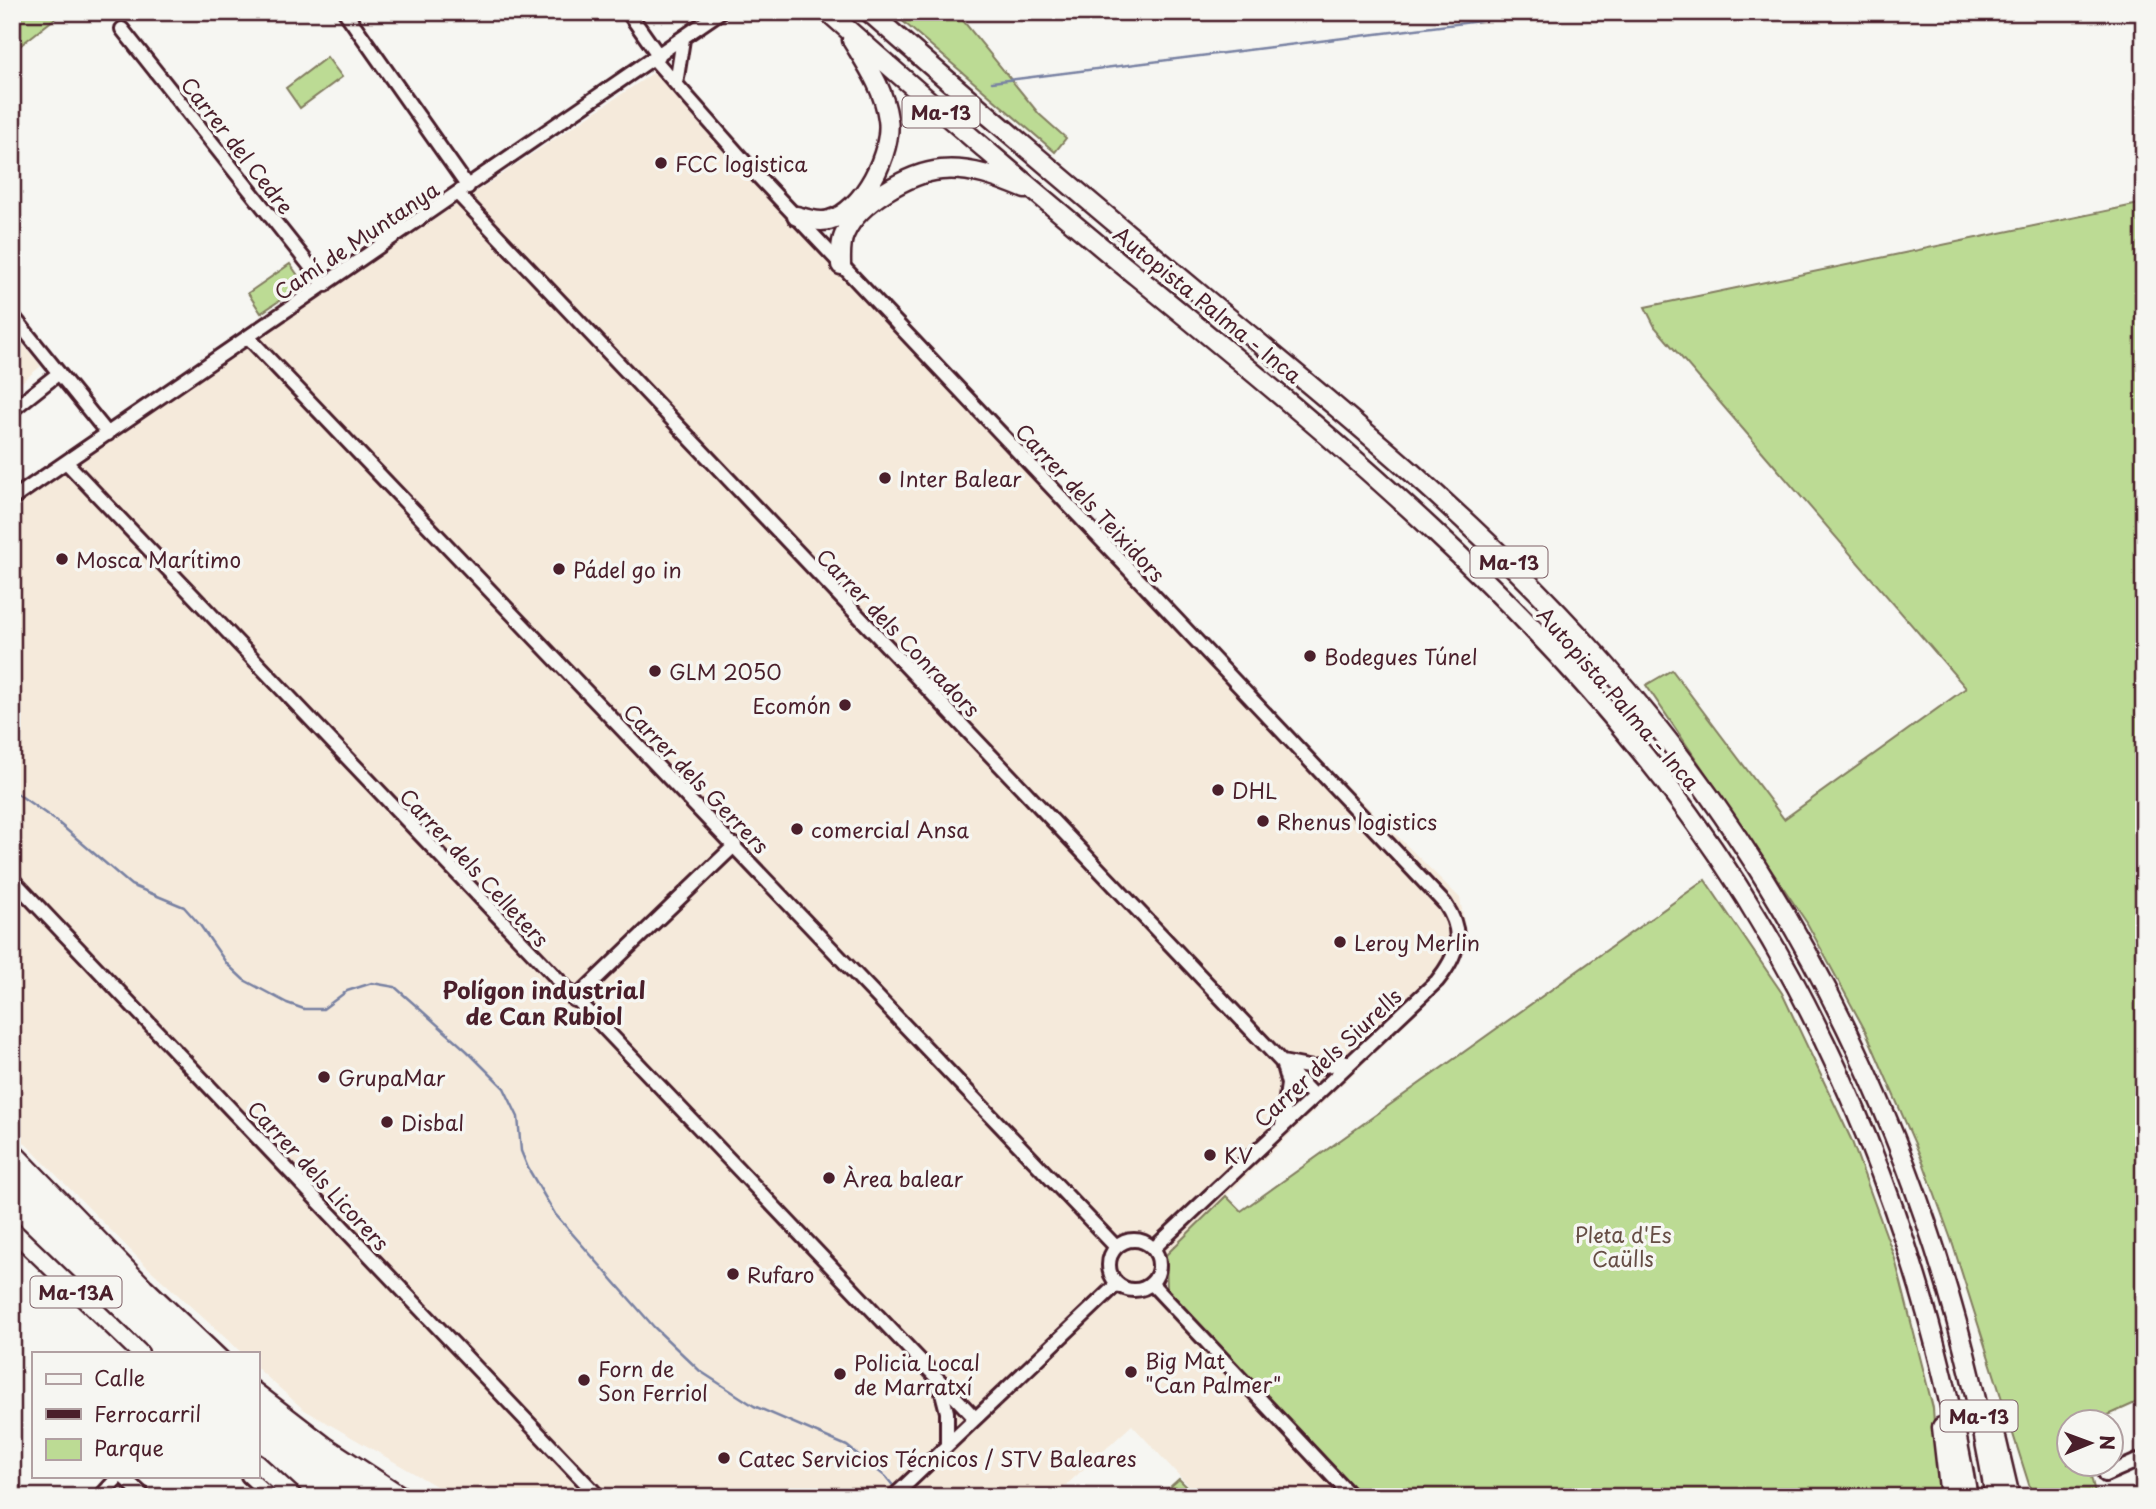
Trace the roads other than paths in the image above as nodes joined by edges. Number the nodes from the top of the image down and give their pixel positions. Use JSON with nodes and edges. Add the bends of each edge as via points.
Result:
{"nodes":[{"id":1,"x":345,"y":12,"type":"edge"},
{"id":2,"x":628,"y":12,"type":"edge"},
{"id":3,"x":720,"y":12,"type":"edge"},
{"id":4,"x":828,"y":12,"type":"edge"},
{"id":5,"x":869,"y":12,"type":"edge"},
{"id":6,"x":843,"y":25,"type":"junction"},
{"id":7,"x":122,"y":29,"type":"dead end"},
{"id":8,"x":683,"y":39,"type":"junction"},
{"id":9,"x":657,"y":58,"type":"junction"},
{"id":10,"x":676,"y":84,"type":"junction"},
{"id":11,"x":463,"y":190,"type":"junction"},
{"id":12,"x":1041,"y":196,"type":"junction"},
{"id":13,"x":797,"y":216,"type":"junction"},
{"id":14,"x":841,"y":265,"type":"junction"},
{"id":15,"x":325,"y":285,"type":"junction"},
{"id":16,"x":12,"y":315,"type":"edge"},
{"id":17,"x":248,"y":337,"type":"junction"},
{"id":18,"x":60,"y":373,"type":"junction"},
{"id":19,"x":12,"y":410,"type":"edge"},
{"id":20,"x":108,"y":434,"type":"junction"},
{"id":21,"x":66,"y":462,"type":"junction"},
{"id":22,"x":12,"y":499,"type":"edge"},
{"id":23,"x":735,"y":845,"type":"junction"},
{"id":24,"x":12,"y":879,"type":"edge"},
{"id":25,"x":1437,"y":981,"type":"joint"},
{"id":26,"x":574,"y":1000,"type":"junction"},
{"id":27,"x":1351,"y":1061,"type":"junction"},
{"id":28,"x":1282,"y":1062,"type":"junction"},
{"id":29,"x":1314,"y":1096,"type":"junction"},
{"id":30,"x":1282,"y":1126,"type":"junction"},
{"id":31,"x":12,"y":1230,"type":"edge"},
{"id":32,"x":1116,"y":1247,"type":"junction"},
{"id":33,"x":1153,"y":1250,"type":"junction"},
{"id":34,"x":1151,"y":1283,"type":"junction"},
{"id":35,"x":1117,"y":1284,"type":"junction"},
{"id":36,"x":1961,"y":1337,"type":"junction"},
{"id":37,"x":139,"y":1352,"type":"edge"},
{"id":38,"x":1941,"y":1366,"type":"junction"},
{"id":39,"x":940,"y":1382,"type":"junction"},
{"id":40,"x":975,"y":1418,"type":"junction"},
{"id":41,"x":947,"y":1443,"type":"junction"},
{"id":42,"x":2144,"y":1458,"type":"edge"},
{"id":43,"x":259,"y":1465,"type":"edge"},
{"id":44,"x":2124,"y":1467,"type":"edge"},
{"id":45,"x":118,"y":1478,"type":"edge"},
{"id":46,"x":122,"y":1478,"type":"edge"},
{"id":47,"x":250,"y":1478,"type":"edge"},
{"id":48,"x":100,"y":1497,"type":"edge"},
{"id":49,"x":145,"y":1497,"type":"edge"},
{"id":50,"x":271,"y":1497,"type":"edge"},
{"id":51,"x":294,"y":1497,"type":"edge"},
{"id":52,"x":599,"y":1497,"type":"edge"},
{"id":53,"x":893,"y":1497,"type":"edge"},
{"id":54,"x":1352,"y":1497,"type":"edge"},
{"id":55,"x":1950,"y":1497,"type":"edge"},
{"id":56,"x":1968,"y":1497,"type":"edge"},
{"id":57,"x":1995,"y":1497,"type":"edge"},
{"id":58,"x":2010,"y":1497,"type":"edge"}],
"edges":[{"from":1,"to":11,"type":"street","name":"Carrer dels Conradors"},
{"from":2,"to":9,"type":"street","name":"Carrer dels Teixidors"},
{"from":3,"to":8,"type":"street","name":"Camí de Muntanya"},
{"from":4,"to":6,"type":"highway","name":"Autopista Palma - Inca","number":"Ma-13"},
{"from":5,"to":36,"type":"highway","name":"Autopista Palma - Inca","number":"Ma-13","via":[[1397,458],[1535,589],[1638,703],[1758,868],[1833,1001],[1906,1166]]},
{"from":6,"to":12,"type":"highway","name":"Autopista Palma - Inca","number":"Ma-13"},
{"from":6,"to":13,"type":"highway","via":[[885,101],[887,146],[869,186],[839,215],[819,221]]},
{"from":7,"to":15,"type":"street","name":"Carrer del Cedre"},
{"from":8,"to":9,"type":"street","name":"Camí de Muntanya"},
{"from":8,"to":10,"type":"street"},
{"from":9,"to":10,"type":"street","name":"Carrer dels Teixidors"},
{"from":9,"to":11,"type":"street","name":"Camí de Muntanya"},
{"from":10,"to":13,"type":"street","name":"Carrer dels Teixidors"},
{"from":11,"to":15,"type":"street","name":"Camí de Muntanya"},
{"from":11,"to":28,"type":"street","name":"Carrer dels Conradors"},
{"from":12,"to":14,"type":"highway","via":[[967,170],[915,176],[894,185],[852,220],[844,234]]},
{"from":12,"to":38,"type":"highway","name":"Autopista Palma - Inca","number":"Ma-13","via":[[1394,492],[1556,657],[1672,792],[1745,898],[1841,1077],[1898,1219]]},
{"from":13,"to":14,"type":"street","name":"Carrer dels Teixidors"},
{"from":14,"to":25,"type":"street","name":"Carrer dels Teixidors","via":[[1445,904],[1455,918],[1458,934],[1449,965]]},
{"from":15,"to":17,"type":"street","name":"Camí de Muntanya"},
{"from":16,"to":18,"type":"street"},
{"from":17,"to":20,"type":"street","name":"Camí de Muntanya"},
{"from":17,"to":23,"type":"street","name":"Carrer dels Gerrers"},
{"from":18,"to":19,"type":"street"},
{"from":18,"to":20,"type":"street"},
{"from":20,"to":21,"type":"street","name":"Camí de Muntanya"},
{"from":21,"to":22,"type":"street","name":"Camí de Muntanya"},
{"from":21,"to":26,"type":"street","name":"Carrer dels Celleters"},
{"from":23,"to":26,"type":"street"},
{"from":23,"to":32,"type":"street","name":"Carrer dels Gerrers"},
{"from":24,"to":52,"type":"street","name":"Carrer dels Licorers"},
{"from":25,"to":27,"type":"street","name":"Carrer dels Siurells"},
{"from":26,"to":39,"type":"street","name":"Carrer dels Celleters"},
{"from":27,"to":28,"type":"street","via":[[1313,1068]]},
{"from":27,"to":29,"type":"street","name":"Carrer dels Siurells"},
{"from":28,"to":29,"type":"street","name":"Carrer dels Conradors"},
{"from":28,"to":30,"type":"street","via":[[1288,1084]]},
{"from":29,"to":30,"type":"street","name":"Carrer dels Siurells"},
{"from":30,"to":33,"type":"street","name":"Carrer dels Siurells"},
{"from":31,"to":37,"type":"main road","number":"Ma-13A"},
{"from":32,"to":33,"type":"street","via":[[1140,1241]]},
{"from":32,"to":35,"type":"street","via":[[1109,1270]]},
{"from":33,"to":34,"type":"street","via":[[1158,1270]]},
{"from":34,"to":35,"type":"street","via":[[1131,1290]]},
{"from":34,"to":54,"type":"street"},
{"from":35,"to":40,"type":"street"},
{"from":36,"to":57,"type":"highway","name":"Autopista Palma - Inca","number":"Ma-13"},
{"from":36,"to":58,"type":"highway","via":[[1982,1377]]},
{"from":38,"to":55,"type":"highway","via":[[1936,1391]]},
{"from":38,"to":56,"type":"highway","name":"Autopista Palma - Inca","number":"Ma-13"},
{"from":39,"to":40,"type":"street","name":"Carrer dels Celleters"},
{"from":39,"to":41,"type":"street","via":[[947,1412]]},
{"from":40,"to":41,"type":"street"},
{"from":41,"to":53,"type":"street"},
{"from":42,"to":44,"type":"street"},
{"from":43,"to":51,"type":"main road"},
{"from":45,"to":48,"type":"street"},
{"from":46,"to":49,"type":"street"},
{"from":47,"to":50,"type":"street"}]}
